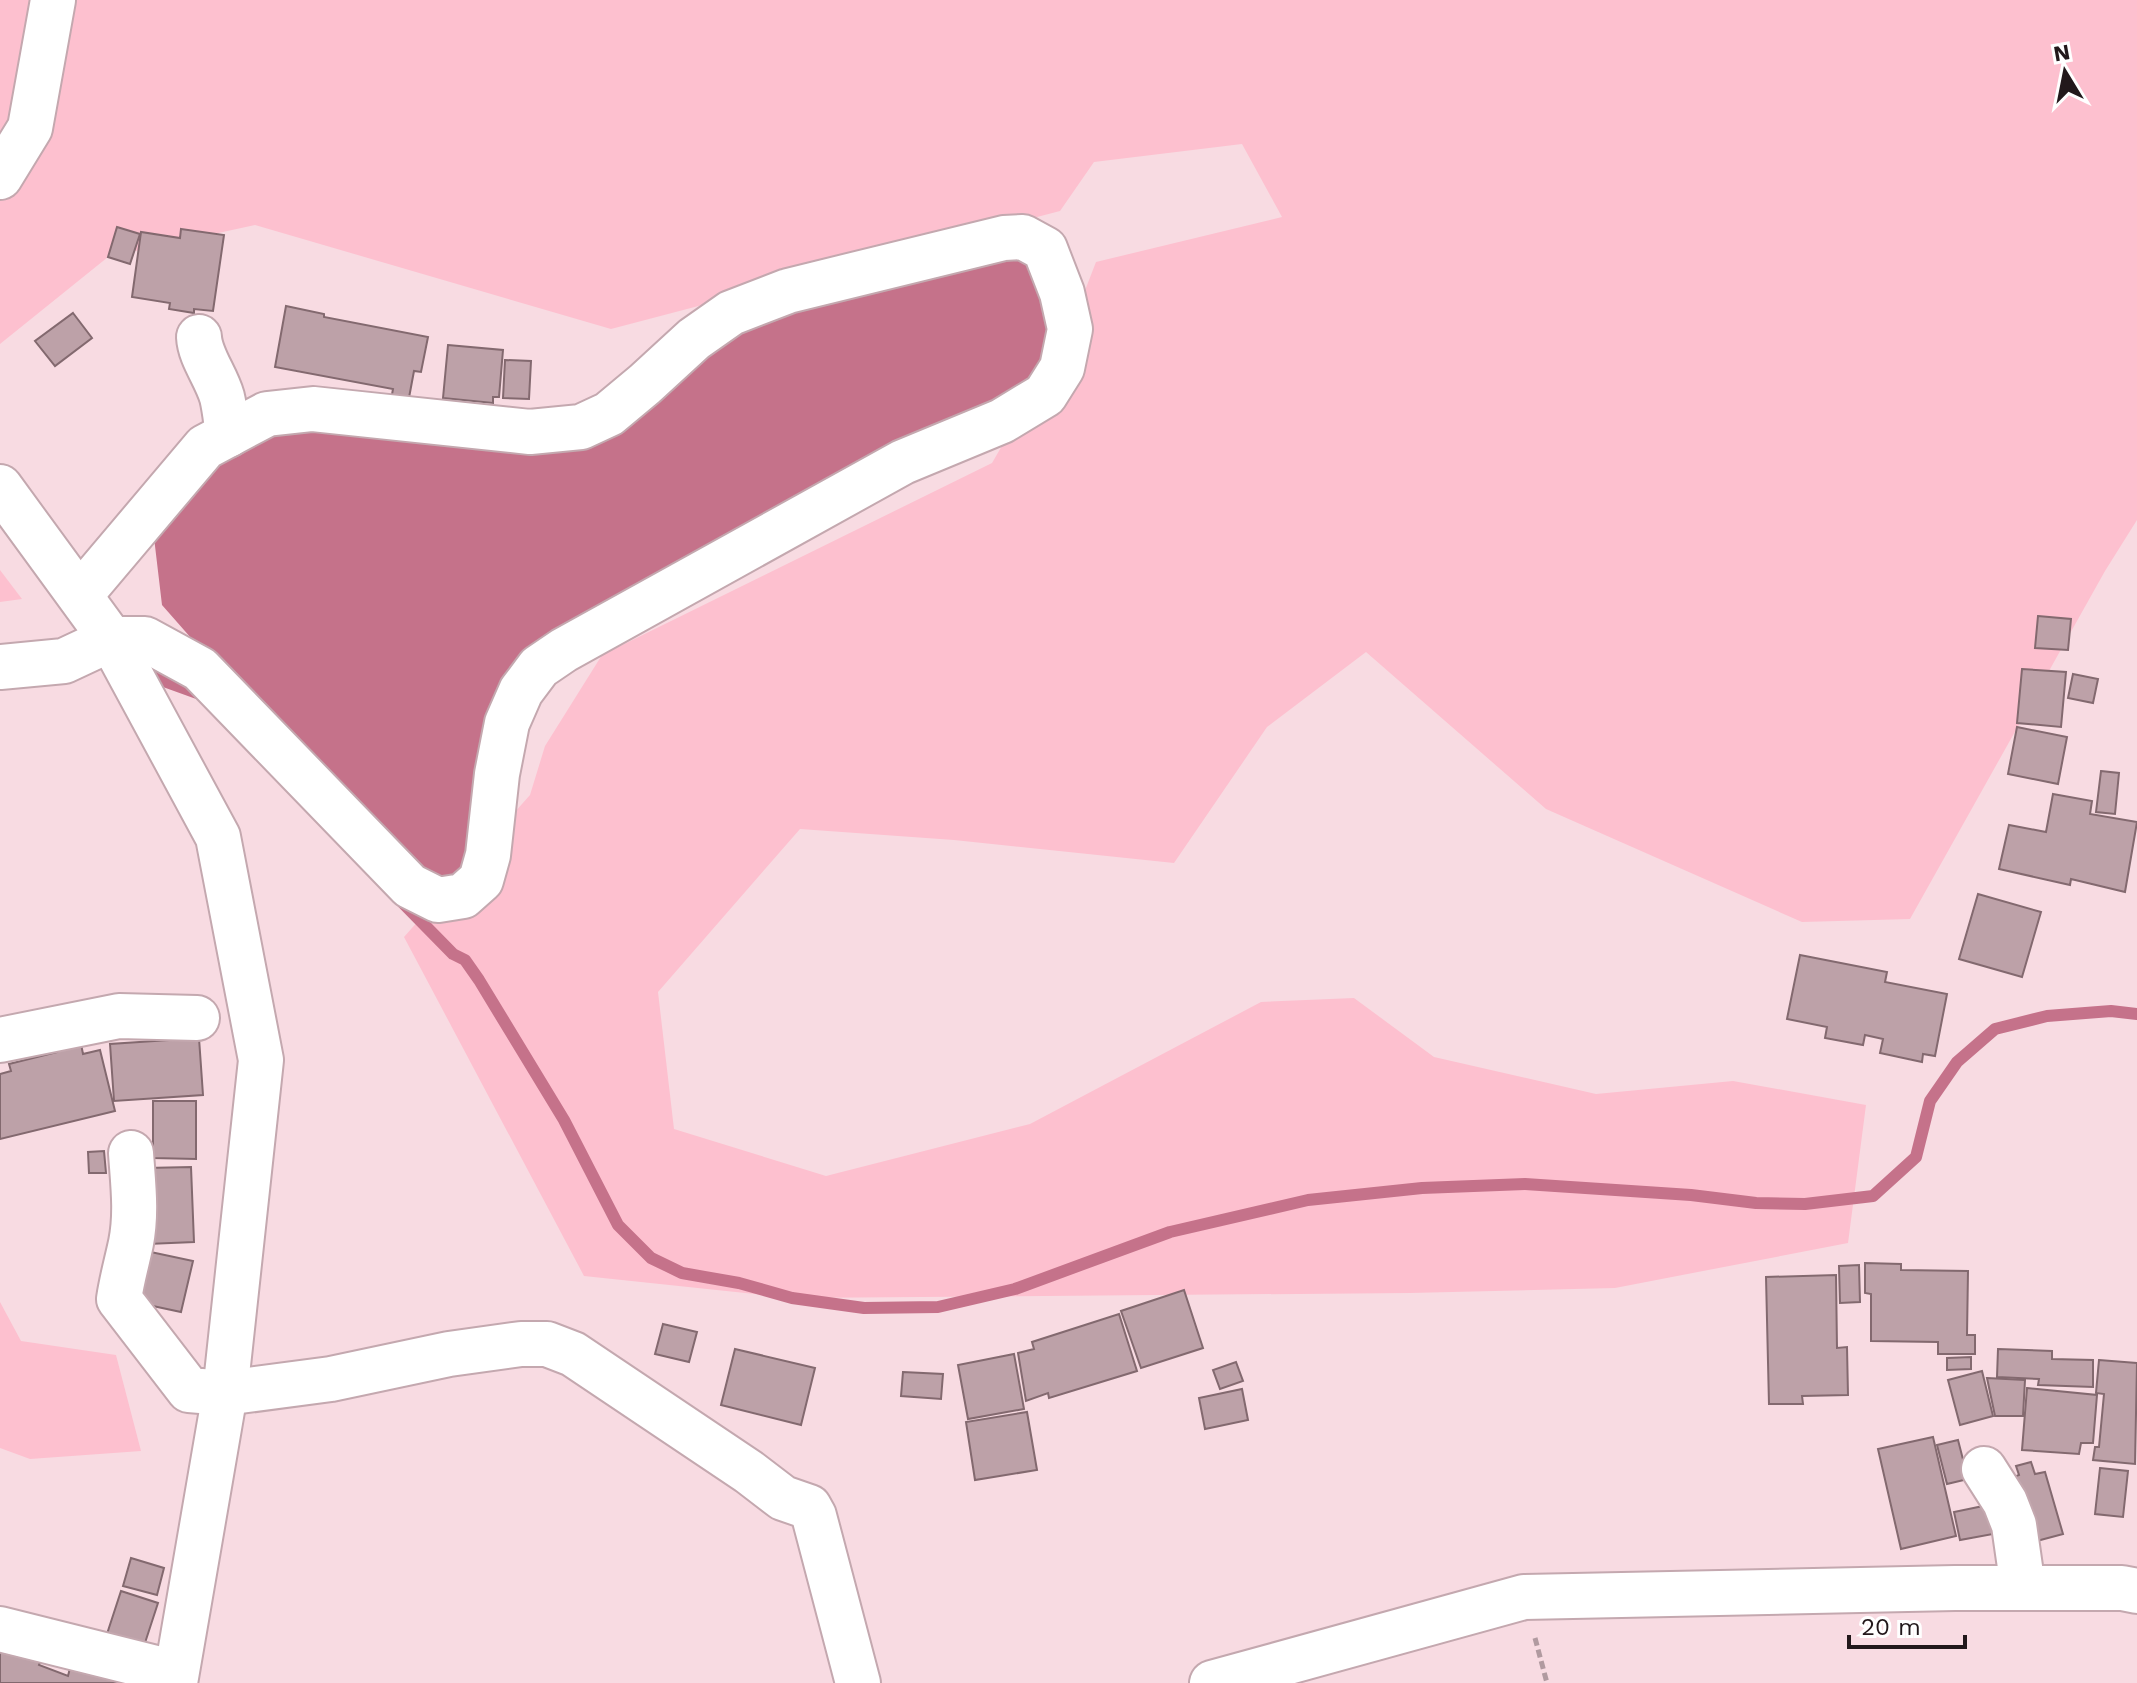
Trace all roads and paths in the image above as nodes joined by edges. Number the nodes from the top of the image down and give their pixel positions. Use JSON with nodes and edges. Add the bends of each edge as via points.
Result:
{"nodes":[{"id":1,"x":53,"y":0,"type":"edge"},
{"id":2,"x":0,"y":177,"type":"edge"},
{"id":3,"x":199,"y":337,"type":"dead end"},
{"id":4,"x":228,"y":435,"type":"junction"},
{"id":5,"x":0,"y":487,"type":"edge"},
{"id":6,"x":80,"y":595,"type":"junction"},
{"id":7,"x":111,"y":639,"type":"junction"},
{"id":8,"x":0,"y":667,"type":"edge"},
{"id":9,"x":197,"y":1018,"type":"dead end"},
{"id":10,"x":0,"y":1040,"type":"edge"},
{"id":11,"x":131,"y":1153,"type":"dead end"},
{"id":12,"x":225,"y":1393,"type":"junction"},
{"id":13,"x":1984,"y":1469,"type":"dead end"},
{"id":14,"x":2023,"y":1588,"type":"junction"},
{"id":15,"x":2137,"y":1591,"type":"edge"},
{"id":16,"x":0,"y":1629,"type":"edge"},
{"id":17,"x":176,"y":1678,"type":"edge"},
{"id":18,"x":858,"y":1683,"type":"edge"},
{"id":19,"x":1212,"y":1683,"type":"edge"}],
"edges":[{"from":1,"to":2,"type":"street","via":[[30,128]]},
{"from":3,"to":4,"type":"street","via":[[222,397]]},
{"from":4,"to":6,"type":"street","via":[[205,447]]},
{"from":4,"to":7,"type":"street","via":[[267,414],[313,409],[530,432],[581,427],[609,414],[731,313],[788,291],[1004,238],[1023,237],[1045,249],[1070,329],[1062,368],[1045,395],[1002,421],[903,462],[539,667],[507,723],[488,855],[481,880],[463,896],[438,900],[410,886],[200,669],[145,639]]},
{"from":5,"to":6,"type":"street"},
{"from":6,"to":7,"type":"street"},
{"from":7,"to":8,"type":"street","via":[[64,661]]},
{"from":7,"to":12,"type":"street","via":[[218,837],[261,1060]]},
{"from":9,"to":10,"type":"street","via":[[119,1016]]},
{"from":11,"to":12,"type":"street","via":[[134,1206],[119,1299],[189,1390]]},
{"from":12,"to":17,"type":"street"},
{"from":12,"to":18,"type":"street","via":[[521,1344],[547,1344],[573,1354],[783,1498],[809,1507]]},
{"from":13,"to":14,"type":"street","via":[[2014,1525]]},
{"from":14,"to":15,"type":"street"},
{"from":14,"to":19,"type":"street","via":[[1524,1597]]},
{"from":16,"to":17,"type":"street"}]}
